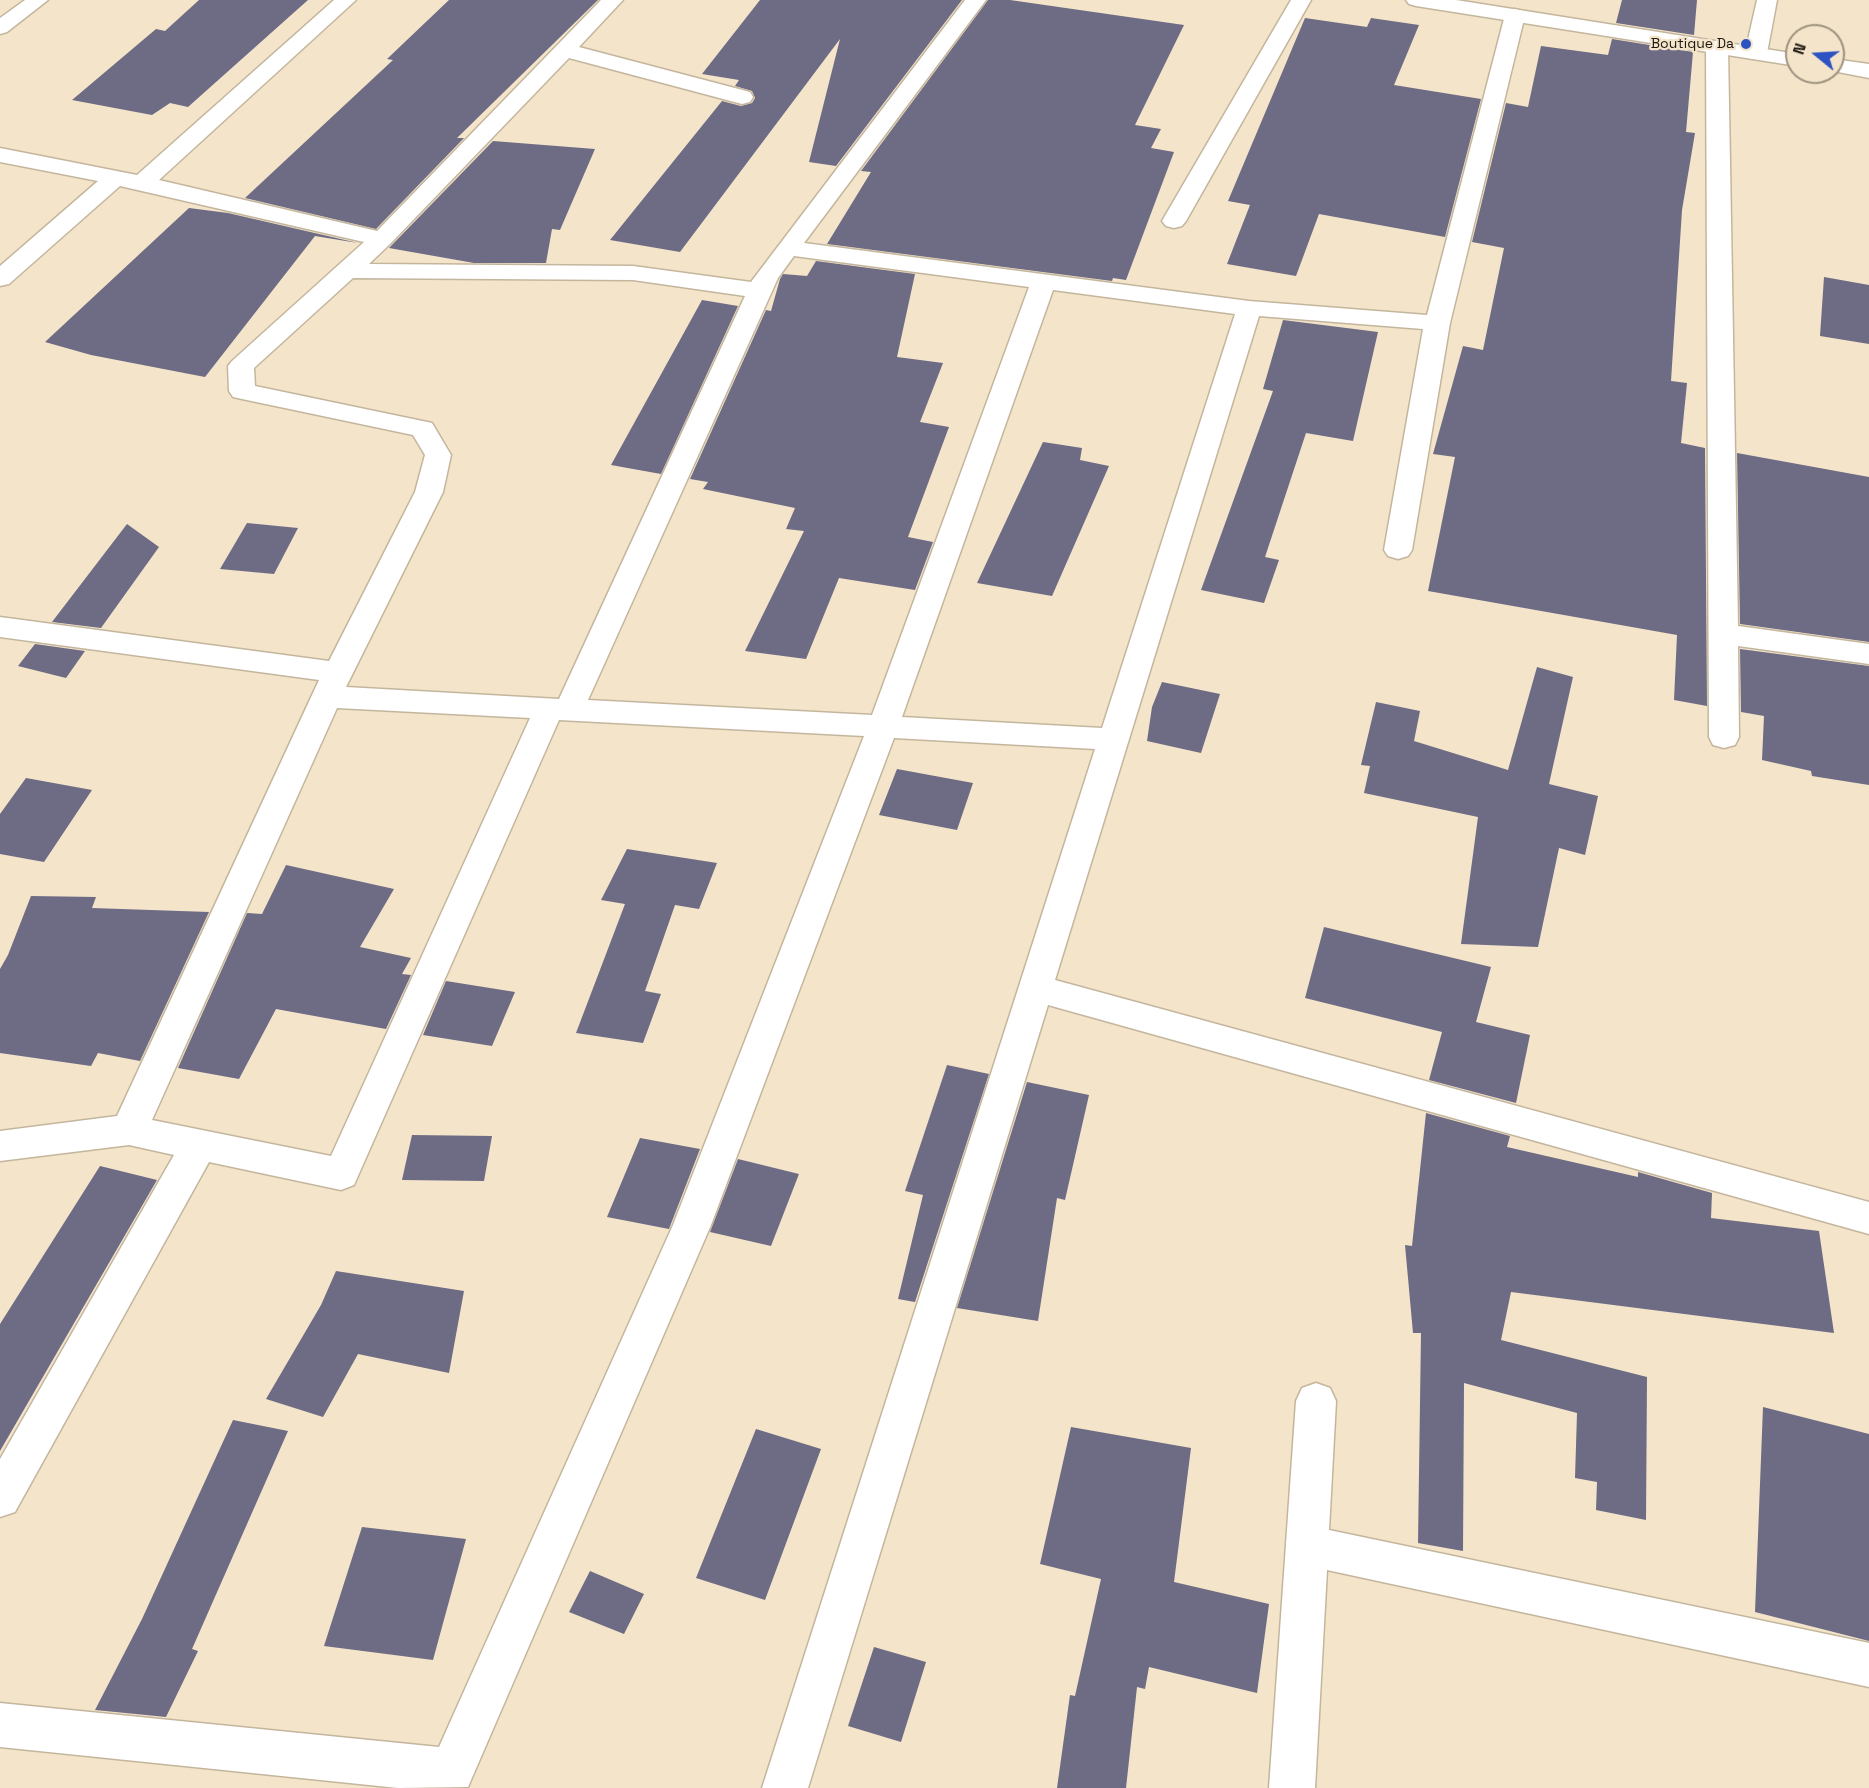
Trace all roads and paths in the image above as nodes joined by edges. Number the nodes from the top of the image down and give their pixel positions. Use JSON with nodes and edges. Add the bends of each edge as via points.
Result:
{"nodes":[{"id":1,"x":38,"y":0,"type":"edge"},
{"id":2,"x":346,"y":0,"type":"edge"},
{"id":3,"x":614,"y":0,"type":"edge"},
{"id":4,"x":976,"y":0,"type":"edge"},
{"id":5,"x":1301,"y":0,"type":"edge"},
{"id":6,"x":1416,"y":0,"type":"edge"},
{"id":7,"x":1767,"y":0,"type":"edge"},
{"id":8,"x":1481,"y":5,"type":"edge"},
{"id":9,"x":1515,"y":15,"type":"junction"},
{"id":10,"x":0,"y":28,"type":"edge"},
{"id":11,"x":1718,"y":47,"type":"junction"},
{"id":12,"x":565,"y":50,"type":"junction"},
{"id":13,"x":1756,"y":54,"type":"junction"},
{"id":14,"x":1785,"y":58,"type":"edge"},
{"id":15,"x":1845,"y":68,"type":"edge"},
{"id":16,"x":1869,"y":71,"type":"edge"},
{"id":17,"x":742,"y":97,"type":"dead end"},
{"id":18,"x":0,"y":155,"type":"edge"},
{"id":19,"x":115,"y":178,"type":"junction"},
{"id":20,"x":142,"y":183,"type":"junction"},
{"id":21,"x":1174,"y":221,"type":"dead end"},
{"id":22,"x":382,"y":238,"type":"junction"},
{"id":23,"x":789,"y":248,"type":"junction"},
{"id":24,"x":347,"y":271,"type":"junction"},
{"id":25,"x":0,"y":279,"type":"edge"},
{"id":26,"x":1043,"y":282,"type":"junction"},
{"id":27,"x":760,"y":291,"type":"junction"},
{"id":28,"x":1250,"y":308,"type":"junction"},
{"id":29,"x":1437,"y":323,"type":"junction"},
{"id":30,"x":1398,"y":550,"type":"dead end"},
{"id":31,"x":0,"y":627,"type":"edge"},
{"id":32,"x":1723,"y":634,"type":"junction"},
{"id":33,"x":1869,"y":654,"type":"edge"},
{"id":34,"x":334,"y":685,"type":"junction"},
{"id":35,"x":559,"y":709,"type":"junction"},
{"id":36,"x":884,"y":725,"type":"junction"},
{"id":37,"x":1724,"y":736,"type":"dead end"},
{"id":38,"x":1113,"y":739,"type":"junction"},
{"id":39,"x":1035,"y":988,"type":"junction"},
{"id":40,"x":129,"y":1130,"type":"junction"},
{"id":41,"x":200,"y":1145,"type":"junction"},
{"id":42,"x":0,"y":1146,"type":"edge"},
{"id":43,"x":1869,"y":1218,"type":"edge"},
{"id":44,"x":1316,"y":1401,"type":"dead end"},
{"id":45,"x":0,"y":1498,"type":"edge"},
{"id":46,"x":1308,"y":1546,"type":"junction"},
{"id":47,"x":1869,"y":1665,"type":"edge"},
{"id":48,"x":0,"y":1725,"type":"edge"},
{"id":49,"x":448,"y":1779,"type":"edge"},
{"id":50,"x":785,"y":1788,"type":"edge"},
{"id":51,"x":1292,"y":1788,"type":"edge"}],
"edges":[{"from":1,"to":10,"type":"street"},
{"from":2,"to":20,"type":"street"},
{"from":3,"to":12,"type":"street"},
{"from":4,"to":23,"type":"street"},
{"from":5,"to":21,"type":"street"},
{"from":6,"to":8,"type":"street"},
{"from":7,"to":13,"type":"street"},
{"from":8,"to":9,"type":"street"},
{"from":9,"to":11,"type":"street"},
{"from":9,"to":29,"type":"street"},
{"from":11,"to":13,"type":"street"},
{"from":11,"to":32,"type":"street"},
{"from":12,"to":17,"type":"street"},
{"from":12,"to":22,"type":"street"},
{"from":13,"to":14,"type":"street"},
{"from":15,"to":16,"type":"street"},
{"from":18,"to":19,"type":"street"},
{"from":19,"to":20,"type":"street"},
{"from":19,"to":25,"type":"street"},
{"from":20,"to":22,"type":"street"},
{"from":22,"to":24,"type":"street"},
{"from":23,"to":26,"type":"street"},
{"from":23,"to":27,"type":"street"},
{"from":24,"to":27,"type":"street","via":[[633,273]]},
{"from":24,"to":34,"type":"street","via":[[241,366],[242,391],[423,429],[438,455],[429,492]]},
{"from":26,"to":28,"type":"street"},
{"from":26,"to":36,"type":"street"},
{"from":27,"to":35,"type":"street"},
{"from":28,"to":29,"type":"street"},
{"from":28,"to":38,"type":"street"},
{"from":29,"to":30,"type":"street"},
{"from":31,"to":34,"type":"street"},
{"from":32,"to":33,"type":"street"},
{"from":32,"to":37,"type":"street"},
{"from":34,"to":35,"type":"street"},
{"from":34,"to":40,"type":"street"},
{"from":35,"to":36,"type":"street"},
{"from":35,"to":41,"type":"street","via":[[341,1174]]},
{"from":36,"to":38,"type":"street"},
{"from":36,"to":49,"type":"street","via":[[692,1225]]},
{"from":38,"to":39,"type":"street"},
{"from":39,"to":43,"type":"street"},
{"from":39,"to":50,"type":"street"},
{"from":40,"to":41,"type":"street"},
{"from":40,"to":42,"type":"street"},
{"from":41,"to":45,"type":"street"},
{"from":44,"to":46,"type":"street"},
{"from":46,"to":47,"type":"street"},
{"from":46,"to":51,"type":"street"},
{"from":48,"to":49,"type":"street"}]}
